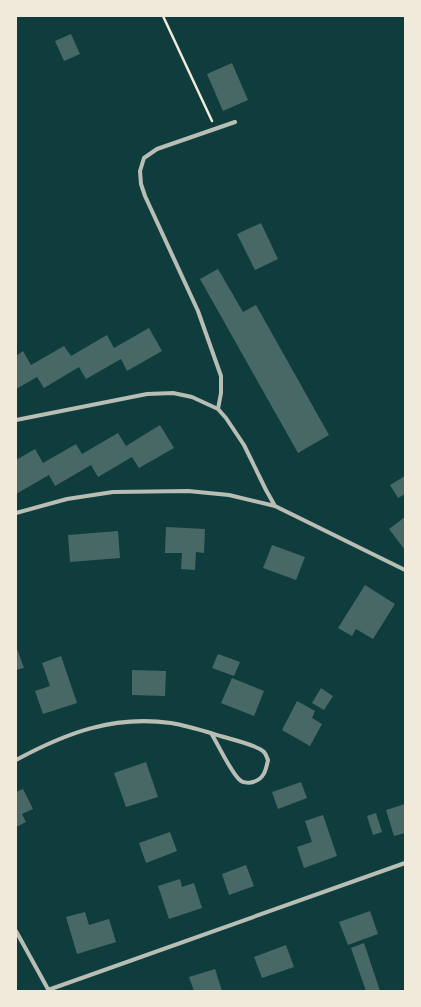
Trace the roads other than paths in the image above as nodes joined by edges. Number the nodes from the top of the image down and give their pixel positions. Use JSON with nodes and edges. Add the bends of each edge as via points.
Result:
{"nodes":[{"id":1,"x":235,"y":122,"type":"dead end"},
{"id":2,"x":218,"y":409,"type":"junction"},
{"id":3,"x":16,"y":420,"type":"edge"},
{"id":4,"x":275,"y":506,"type":"junction"},
{"id":5,"x":16,"y":513,"type":"edge"},
{"id":6,"x":405,"y":570,"type":"edge"},
{"id":7,"x":212,"y":733,"type":"junction"},
{"id":8,"x":16,"y":760,"type":"edge"},
{"id":9,"x":405,"y":863,"type":"edge"},
{"id":10,"x":16,"y":931,"type":"edge"},
{"id":11,"x":48,"y":991,"type":"edge"}],
"edges":[{"from":1,"to":2,"type":"street","via":[[157,149],[144,158],[140,171],[145,196],[198,311],[221,376]]},
{"from":2,"to":3,"type":"street","via":[[192,397],[173,393],[148,394]]},
{"from":2,"to":4,"type":"street","via":[[244,445]]},
{"from":4,"to":5,"type":"street","via":[[229,495],[188,491],[113,492],[67,499]]},
{"from":4,"to":6,"type":"street"},
{"from":7,"to":7,"type":"street","via":[[264,752],[268,760],[266,771],[260,779],[242,782],[235,776]]},
{"from":7,"to":8,"type":"street","via":[[171,723],[116,722],[61,737]]},
{"from":9,"to":11,"type":"street"},
{"from":10,"to":11,"type":"street"}]}
